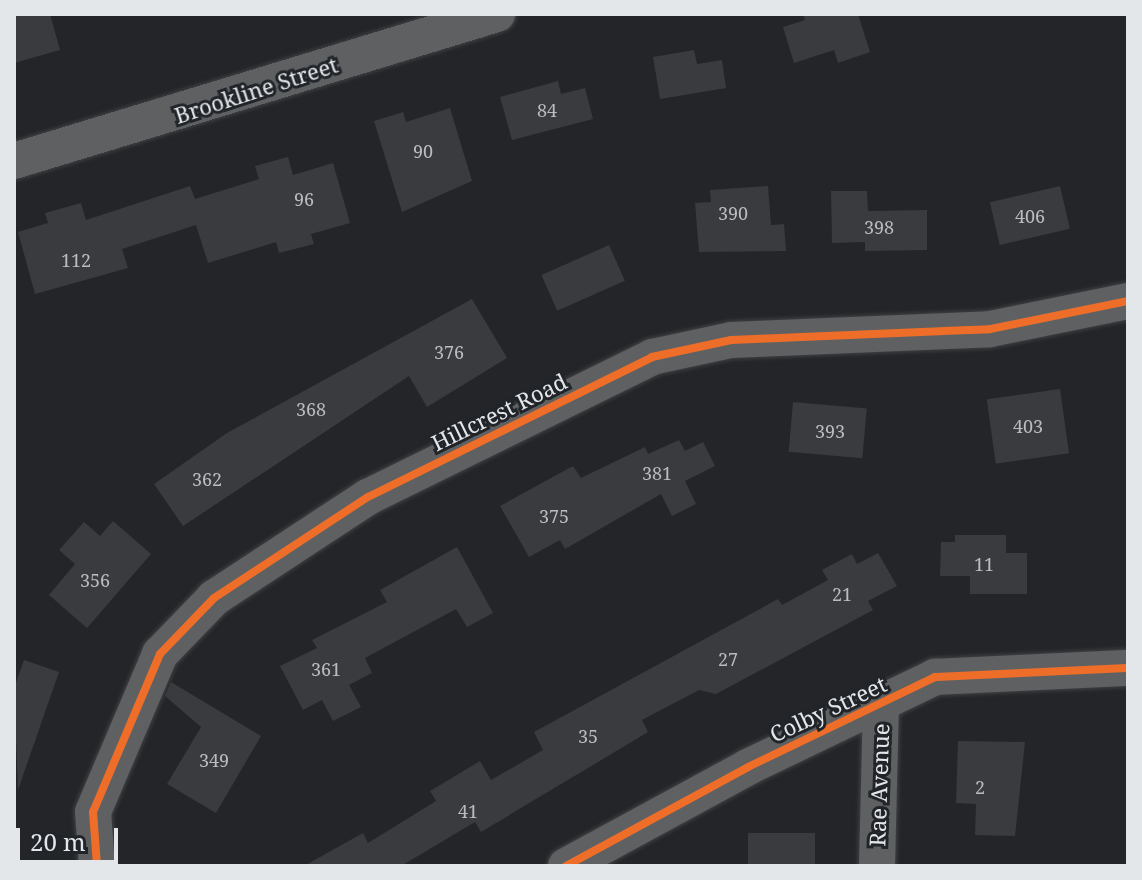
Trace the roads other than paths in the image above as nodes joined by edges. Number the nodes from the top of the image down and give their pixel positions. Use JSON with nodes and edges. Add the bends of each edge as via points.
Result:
{"nodes":[{"id":1,"x":497,"y":14,"type":"edge"},
{"id":2,"x":418,"y":25,"type":"edge"},
{"id":3,"x":14,"y":161,"type":"edge"},
{"id":4,"x":1128,"y":301,"type":"edge"},
{"id":5,"x":1128,"y":668,"type":"edge"},
{"id":6,"x":881,"y":705,"type":"junction"},
{"id":7,"x":97,"y":866,"type":"edge"},
{"id":8,"x":566,"y":866,"type":"edge"},
{"id":9,"x":877,"y":866,"type":"edge"}],
"edges":[{"from":1,"to":2,"type":"street","name":"Brookline Street"},
{"from":2,"to":3,"type":"street","name":"Brookline Street"},
{"from":4,"to":7,"type":"street","name":"Hillcrest Road","via":[[990,329],[731,340],[652,357],[368,497],[214,598],[160,654],[93,812]]},
{"from":5,"to":6,"type":"street","name":"Colby Street","via":[[935,677]]},
{"from":6,"to":8,"type":"street","name":"Colby Street","via":[[748,767]]},
{"from":6,"to":9,"type":"street","name":"Rae Avenue"}]}
